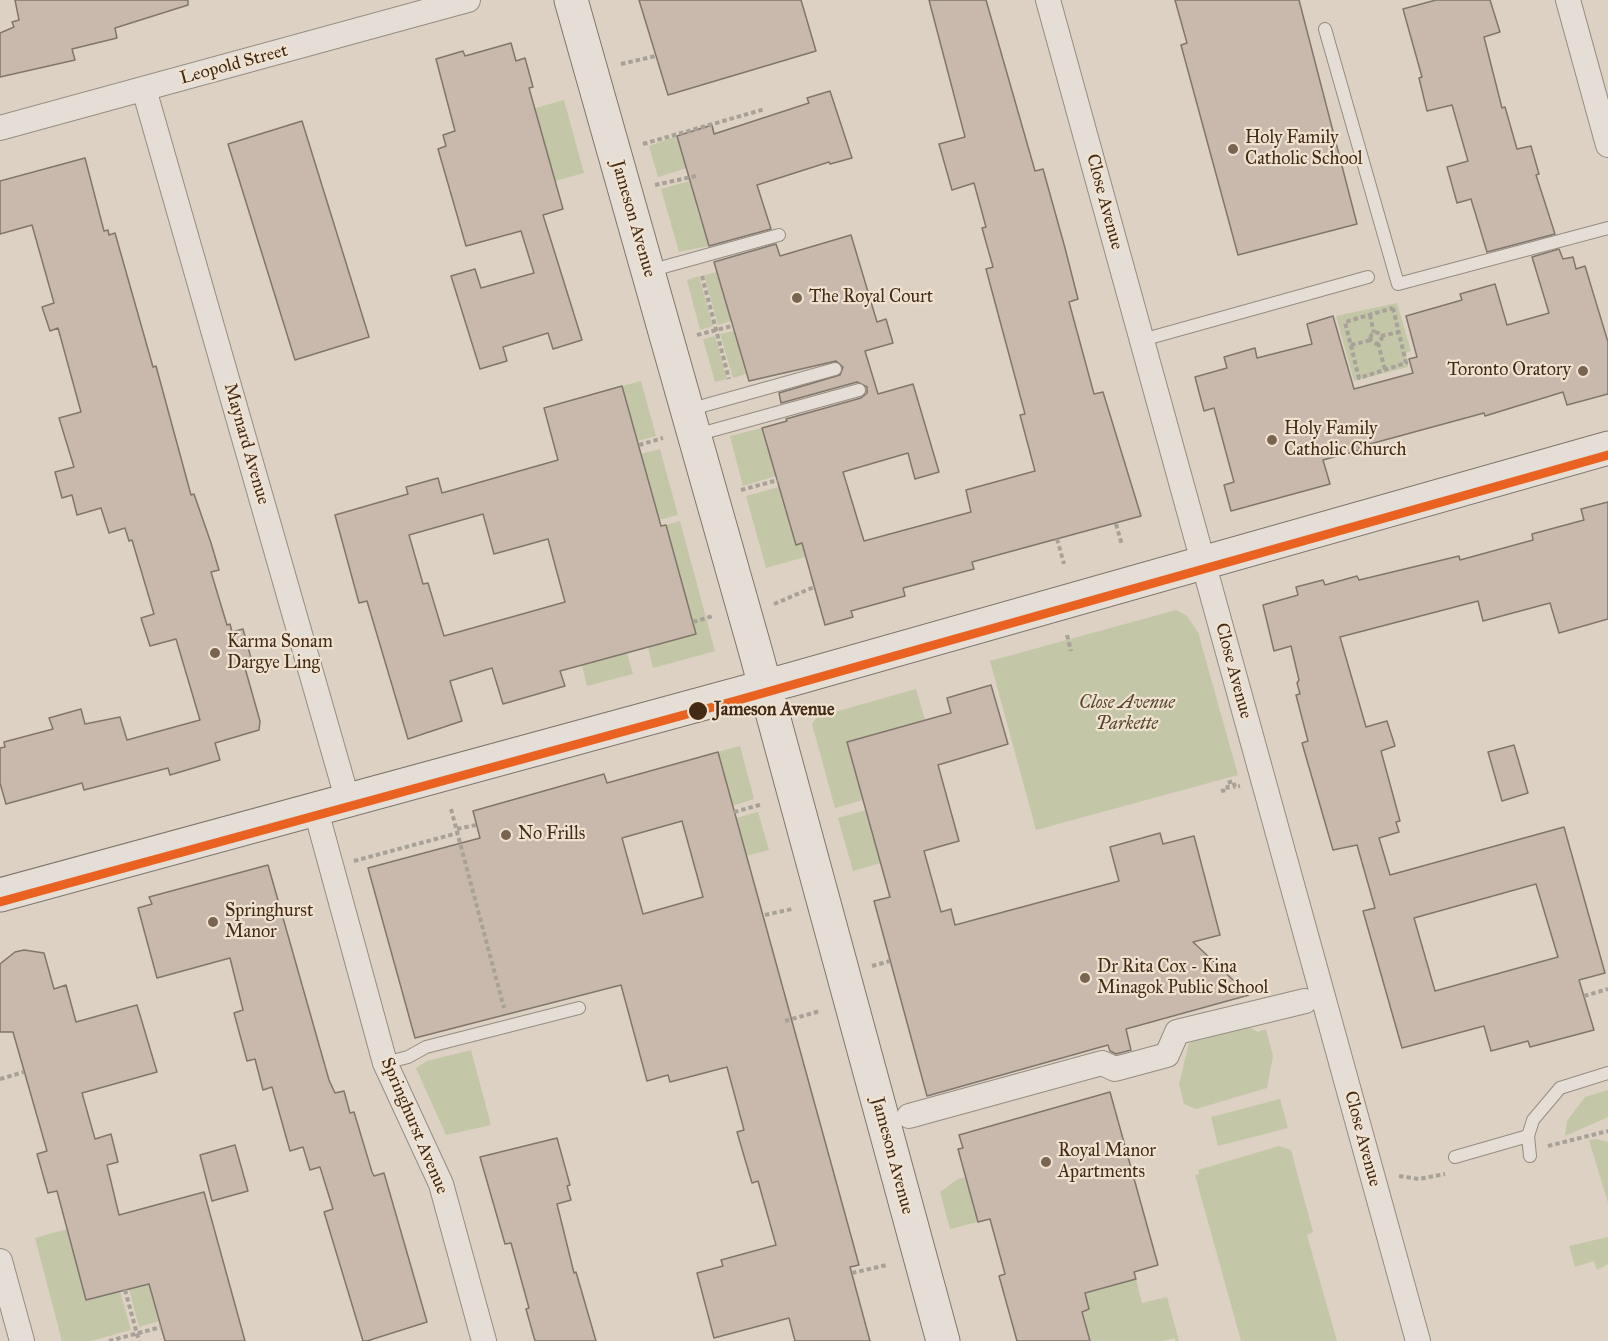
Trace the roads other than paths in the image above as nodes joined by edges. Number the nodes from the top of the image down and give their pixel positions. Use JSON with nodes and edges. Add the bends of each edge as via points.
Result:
{"nodes":[{"id":1,"x":468,"y":0,"type":"edge"},
{"id":2,"x":571,"y":0,"type":"edge"},
{"id":3,"x":1048,"y":0,"type":"edge"},
{"id":4,"x":1568,"y":0,"type":"edge"},
{"id":5,"x":1325,"y":29,"type":"dead end"},
{"id":6,"x":144,"y":89,"type":"junction"},
{"id":7,"x":0,"y":128,"type":"edge"},
{"id":8,"x":1608,"y":145,"type":"edge"},
{"id":9,"x":1608,"y":228,"type":"edge"},
{"id":10,"x":778,"y":235,"type":"dead end"},
{"id":11,"x":648,"y":271,"type":"junction"},
{"id":12,"x":1368,"y":277,"type":"dead end"},
{"id":13,"x":1142,"y":340,"type":"junction"},
{"id":14,"x":835,"y":369,"type":"dead end"},
{"id":15,"x":859,"y":390,"type":"dead end"},
{"id":16,"x":682,"y":428,"type":"junction"},
{"id":17,"x":1608,"y":448,"type":"edge"},
{"id":18,"x":1203,"y":563,"type":"junction"},
{"id":19,"x":764,"y":686,"type":"junction"},
{"id":20,"x":347,"y":798,"type":"junction"},
{"id":21,"x":315,"y":807,"type":"junction"},
{"id":22,"x":0,"y":895,"type":"edge"},
{"id":23,"x":1305,"y":1001,"type":"dead end"},
{"id":24,"x":579,"y":1008,"type":"dead end"},
{"id":25,"x":385,"y":1063,"type":"junction"},
{"id":26,"x":1608,"y":1073,"type":"edge"},
{"id":27,"x":909,"y":1116,"type":"dead end"},
{"id":28,"x":1528,"y":1136,"type":"junction"},
{"id":29,"x":1530,"y":1156,"type":"dead end"},
{"id":30,"x":1455,"y":1157,"type":"dead end"},
{"id":31,"x":2,"y":1273,"type":"edge"},
{"id":32,"x":22,"y":1341,"type":"edge"},
{"id":33,"x":484,"y":1341,"type":"edge"},
{"id":34,"x":943,"y":1341,"type":"edge"},
{"id":35,"x":1418,"y":1341,"type":"edge"}],
"edges":[{"from":1,"to":6,"type":"street","name":"Leopold Street"},
{"from":2,"to":11,"type":"main road","name":"Jameson Avenue"},
{"from":3,"to":13,"type":"street","name":"Close Avenue"},
{"from":4,"to":8,"type":"street"},
{"from":5,"to":9,"type":"lane","via":[[1398,284]]},
{"from":6,"to":7,"type":"street","name":"Leopold Street"},
{"from":6,"to":20,"type":"street","name":"Maynard Avenue"},
{"from":10,"to":11,"type":"lane"},
{"from":11,"to":16,"type":"main road","name":"Jameson Avenue"},
{"from":12,"to":13,"type":"lane"},
{"from":13,"to":18,"type":"street","name":"Close Avenue"},
{"from":14,"to":16,"type":"lane"},
{"from":15,"to":16,"type":"lane"},
{"from":16,"to":19,"type":"main road","name":"Jameson Avenue"},
{"from":17,"to":18,"type":"main road"},
{"from":18,"to":19,"type":"main road"},
{"from":18,"to":35,"type":"street","name":"Close Avenue"},
{"from":19,"to":20,"type":"main road"},
{"from":19,"to":34,"type":"main road","name":"Jameson Avenue"},
{"from":20,"to":21,"type":"main road"},
{"from":21,"to":22,"type":"main road"},
{"from":21,"to":25,"type":"street","name":"Springhurst Avenue"},
{"from":23,"to":27,"type":"street","via":[[1178,1032],[1167,1056],[1114,1069],[1102,1063]]},
{"from":24,"to":25,"type":"lane","via":[[426,1047]]},
{"from":25,"to":33,"type":"street","name":"Springhurst Avenue","via":[[441,1184]]},
{"from":26,"to":28,"type":"lane","via":[[1560,1088],[1533,1120]]},
{"from":28,"to":29,"type":"lane"},
{"from":28,"to":30,"type":"lane"},
{"from":31,"to":32,"type":"street"}]}
